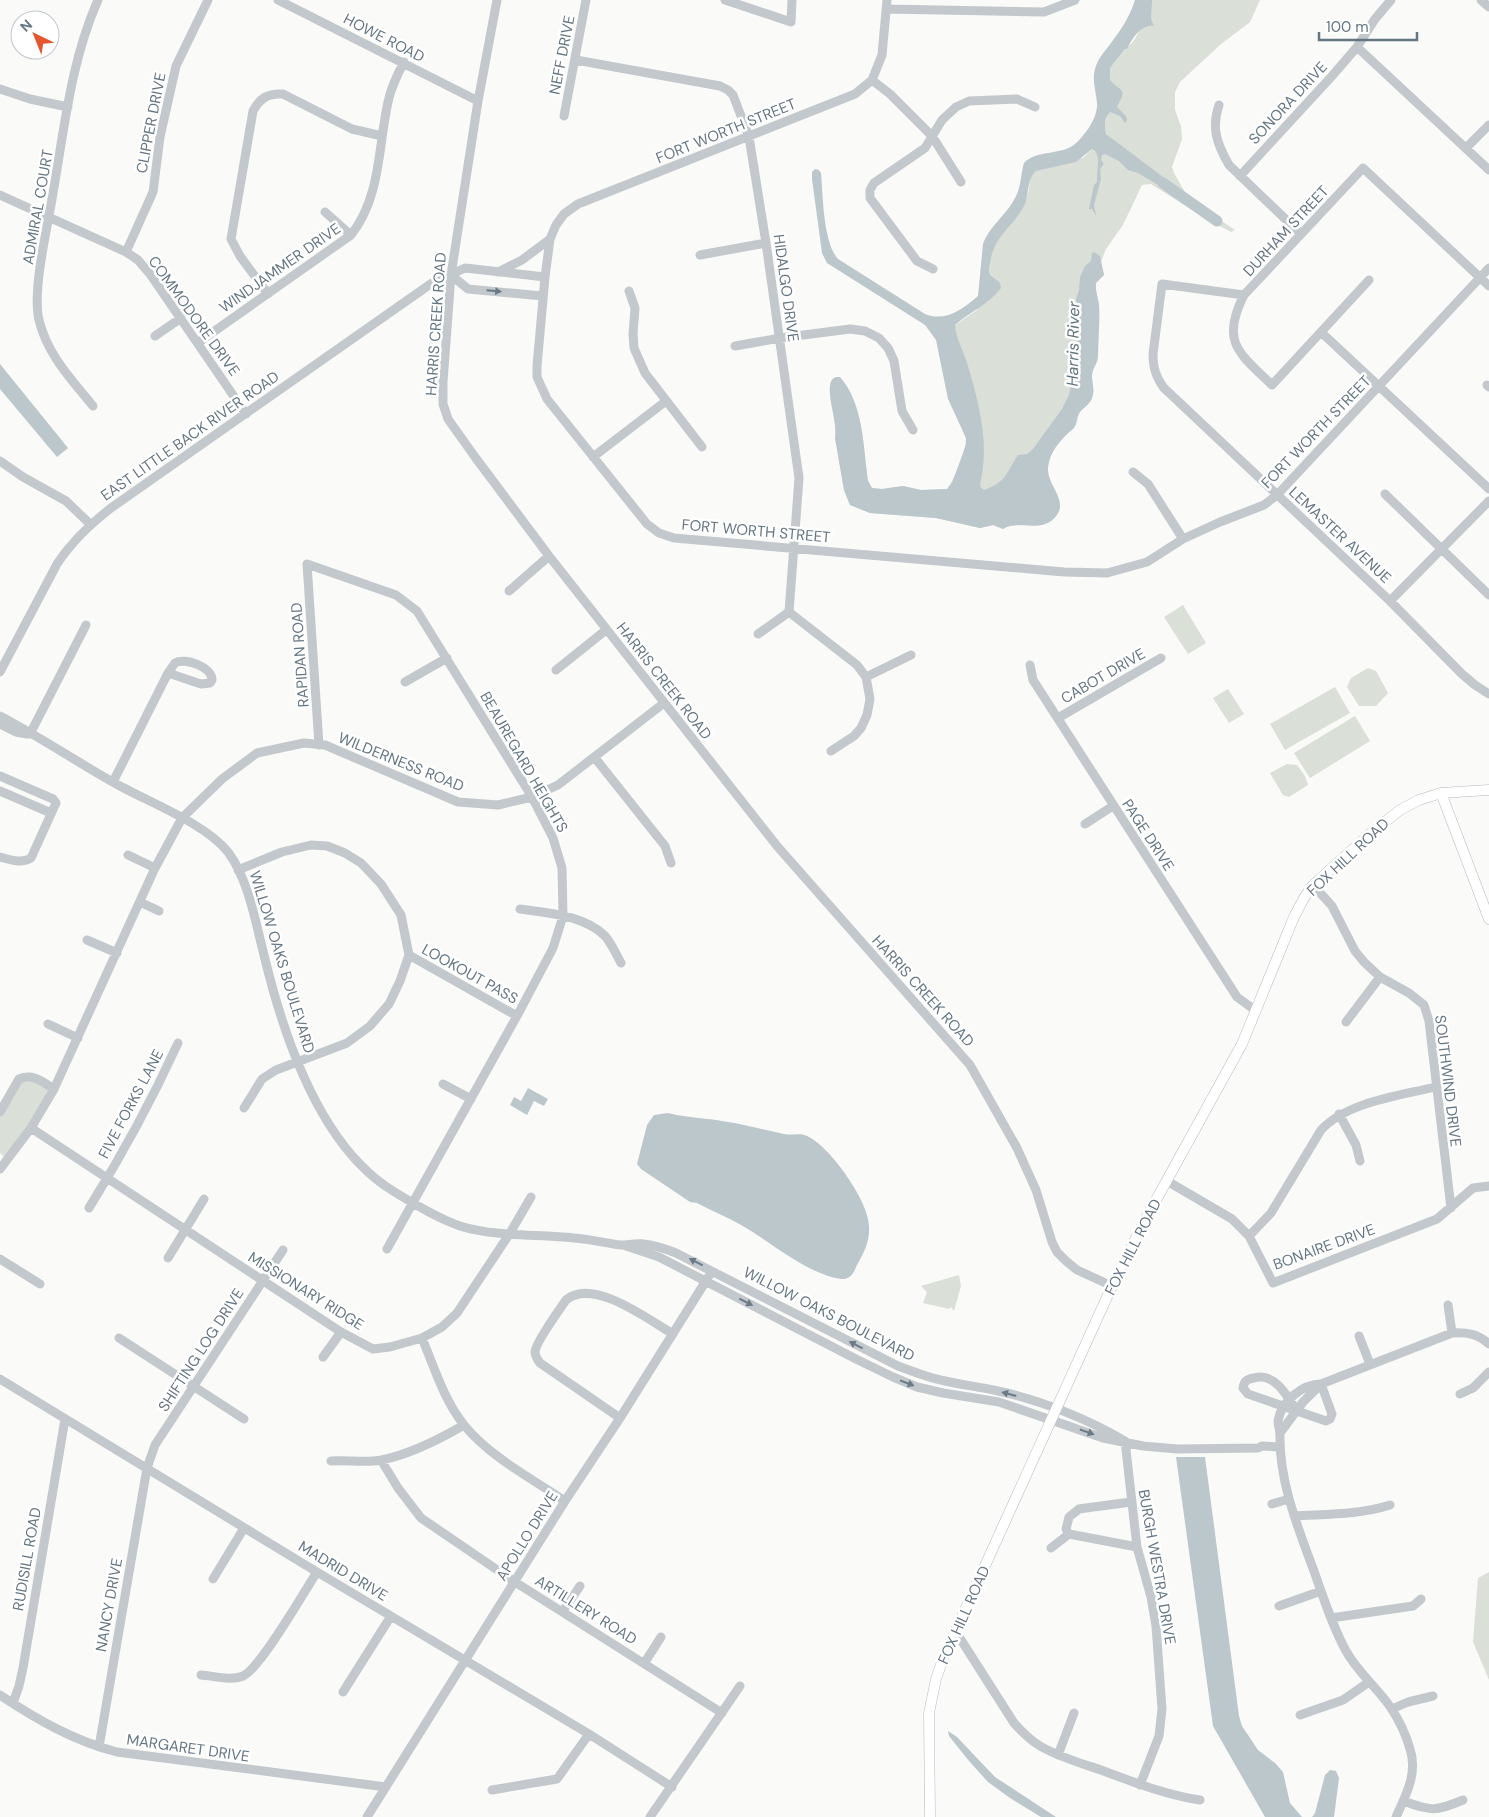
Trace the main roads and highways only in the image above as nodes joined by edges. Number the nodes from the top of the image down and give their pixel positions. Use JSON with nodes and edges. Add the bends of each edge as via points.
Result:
{"nodes":[{"id":1,"x":1489,"y":790,"type":"edge"},
{"id":2,"x":1441,"y":793,"type":"junction"},
{"id":3,"x":1489,"y":918,"type":"edge"},
{"id":4,"x":930,"y":1817,"type":"edge"}],
"edges":[{"from":1,"to":2,"type":"main road","name":"FOX HILL ROAD"},
{"from":2,"to":3,"type":"main road"},
{"from":2,"to":4,"type":"main road","name":"FOX HILL ROAD","via":[[1400,810],[1372,832],[1314,885],[1294,917],[1242,1044],[1112,1286],[942,1664],[931,1699],[928,1728]]}]}
